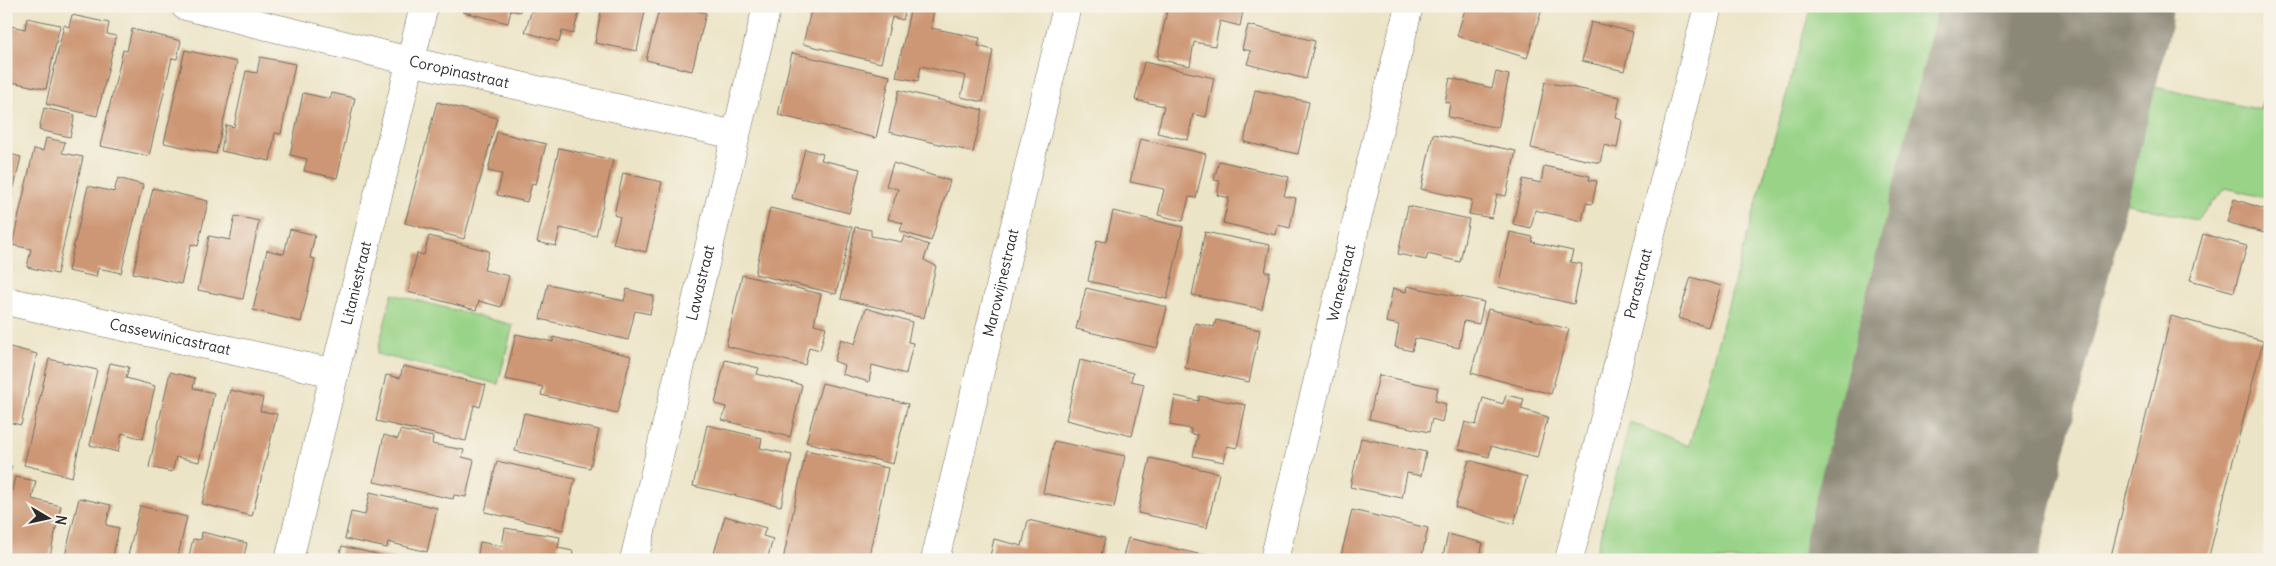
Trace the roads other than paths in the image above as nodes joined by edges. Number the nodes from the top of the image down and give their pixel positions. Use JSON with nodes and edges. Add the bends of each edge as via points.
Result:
{"nodes":[{"id":1,"x":185,"y":6,"type":"edge"},
{"id":2,"x":424,"y":6,"type":"edge"},
{"id":3,"x":766,"y":6,"type":"edge"},
{"id":4,"x":1068,"y":6,"type":"edge"},
{"id":5,"x":1409,"y":6,"type":"edge"},
{"id":6,"x":1708,"y":6,"type":"edge"},
{"id":7,"x":410,"y":61,"type":"junction"},
{"id":8,"x":735,"y":135,"type":"junction"},
{"id":9,"x":6,"y":301,"type":"edge"},
{"id":10,"x":334,"y":373,"type":"junction"},
{"id":11,"x":289,"y":560,"type":"edge"},
{"id":12,"x":634,"y":560,"type":"edge"},
{"id":13,"x":935,"y":560,"type":"edge"},
{"id":14,"x":1274,"y":560,"type":"edge"},
{"id":15,"x":1568,"y":560,"type":"edge"}],
"edges":[{"from":1,"to":7,"type":"street","name":"Coropinastraat"},
{"from":2,"to":7,"type":"street","name":"Litaniestraat"},
{"from":3,"to":8,"type":"street","name":"Lawastraat"},
{"from":4,"to":13,"type":"street","name":"Marowijnestraat"},
{"from":5,"to":14,"type":"street","name":"Wanestraat"},
{"from":6,"to":15,"type":"street","name":"Parastraat"},
{"from":7,"to":8,"type":"street","name":"Coropinastraat"},
{"from":7,"to":10,"type":"street","name":"Litaniestraat"},
{"from":8,"to":12,"type":"street","name":"Lawastraat"},
{"from":9,"to":10,"type":"street","name":"Cassewinicastraat"},
{"from":10,"to":11,"type":"street","name":"Litaniestraat"}]}
